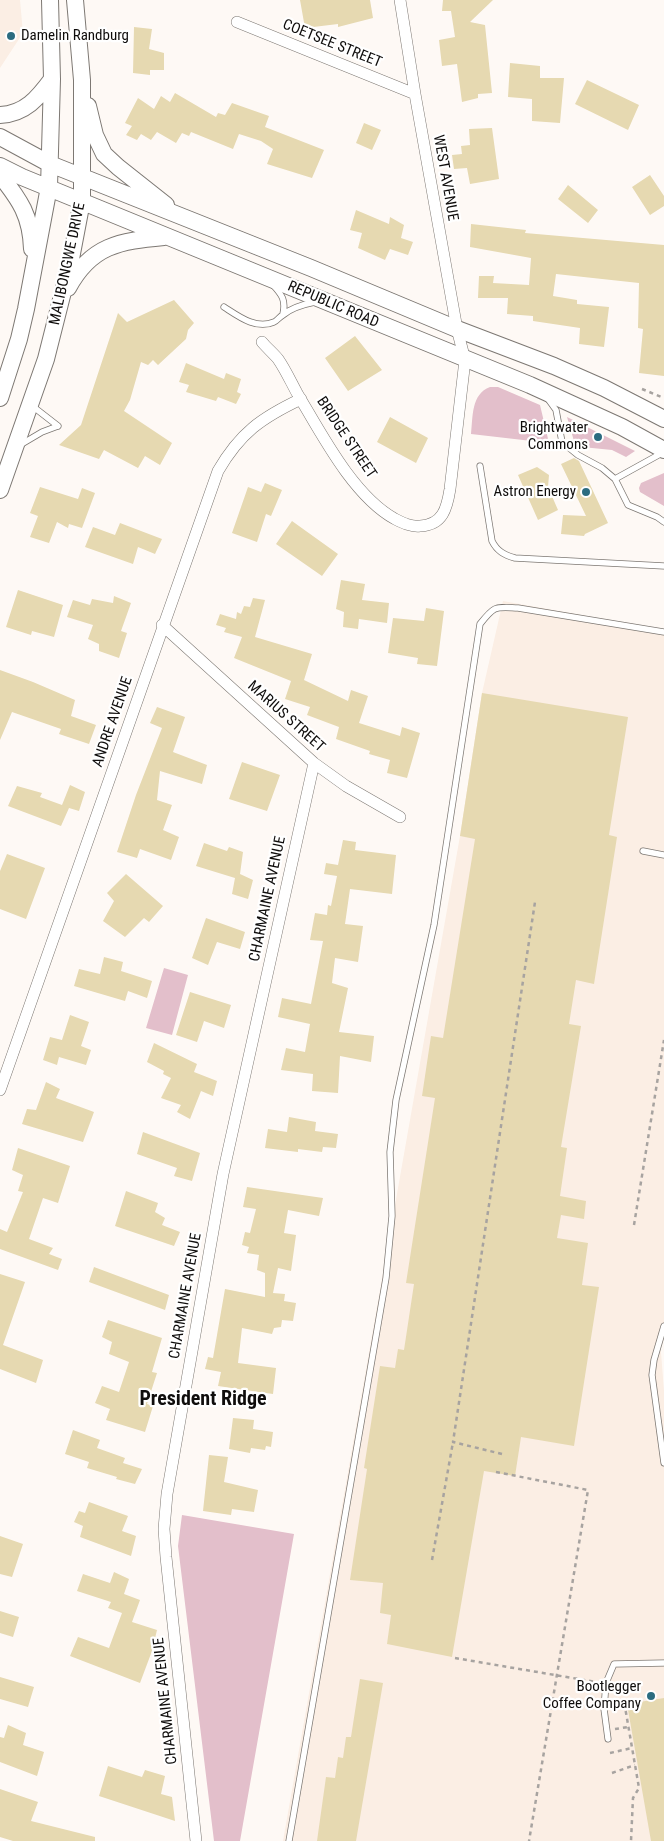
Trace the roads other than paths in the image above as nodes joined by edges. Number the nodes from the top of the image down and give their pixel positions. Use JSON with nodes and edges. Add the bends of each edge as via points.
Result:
{"nodes":[{"id":1,"x":50,"y":0,"type":"edge"},
{"id":2,"x":74,"y":0,"type":"edge"},
{"id":3,"x":400,"y":0,"type":"edge"},
{"id":4,"x":237,"y":22,"type":"dead end"},
{"id":5,"x":52,"y":79,"type":"junction"},
{"id":6,"x":82,"y":80,"type":"junction"},
{"id":7,"x":415,"y":94,"type":"junction"},
{"id":8,"x":0,"y":115,"type":"edge"},
{"id":9,"x":0,"y":137,"type":"edge"},
{"id":10,"x":50,"y":164,"type":"junction"},
{"id":11,"x":0,"y":166,"type":"edge"},
{"id":12,"x":0,"y":175,"type":"edge"},
{"id":13,"x":82,"y":176,"type":"junction"},
{"id":14,"x":49,"y":187,"type":"junction"},
{"id":15,"x":82,"y":201,"type":"junction"},
{"id":16,"x":176,"y":214,"type":"junction"},
{"id":17,"x":168,"y":237,"type":"junction"},
{"id":18,"x":33,"y":274,"type":"junction"},
{"id":19,"x":266,"y":277,"type":"junction"},
{"id":20,"x":62,"y":301,"type":"junction"},
{"id":21,"x":325,"y":301,"type":"junction"},
{"id":22,"x":224,"y":308,"type":"dead end"},
{"id":23,"x":283,"y":314,"type":"junction"},
{"id":24,"x":458,"y":329,"type":"junction"},
{"id":25,"x":262,"y":342,"type":"dead end"},
{"id":26,"x":466,"y":360,"type":"junction"},
{"id":27,"x":530,"y":385,"type":"junction"},
{"id":28,"x":1,"y":393,"type":"edge"},
{"id":29,"x":301,"y":399,"type":"junction"},
{"id":30,"x":31,"y":405,"type":"junction"},
{"id":31,"x":664,"y":419,"type":"edge"},
{"id":32,"x":15,"y":448,"type":"junction"},
{"id":33,"x":664,"y":451,"type":"edge"},
{"id":34,"x":480,"y":466,"type":"dead end"},
{"id":35,"x":615,"y":479,"type":"junction"},
{"id":36,"x":0,"y":490,"type":"edge"},
{"id":37,"x":664,"y":522,"type":"edge"},
{"id":38,"x":664,"y":566,"type":"edge"},
{"id":39,"x":162,"y":625,"type":"junction"},
{"id":40,"x":664,"y":632,"type":"edge"},
{"id":41,"x":314,"y":763,"type":"junction"},
{"id":42,"x":400,"y":817,"type":"dead end"},
{"id":43,"x":644,"y":851,"type":"dead end"},
{"id":44,"x":664,"y":855,"type":"edge"},
{"id":45,"x":0,"y":1090,"type":"edge"},
{"id":46,"x":664,"y":1326,"type":"edge"},
{"id":47,"x":664,"y":1463,"type":"edge"},
{"id":48,"x":664,"y":1663,"type":"edge"},
{"id":49,"x":608,"y":1739,"type":"dead end"},
{"id":50,"x":196,"y":1841,"type":"edge"},
{"id":51,"x":289,"y":1841,"type":"edge"}],
"edges":[{"from":1,"to":5,"type":"main road"},
{"from":2,"to":6,"type":"main road","name":"MALIBONGWE DRIVE"},
{"from":3,"to":7,"type":"street","name":"WEST AVENUE"},
{"from":4,"to":7,"type":"street","name":"COETSEE STREET"},
{"from":5,"to":8,"type":"main road","via":[[33,103],[13,114]]},
{"from":5,"to":10,"type":"main road"},
{"from":6,"to":13,"type":"main road","name":"MALIBONGWE DRIVE"},
{"from":6,"to":16,"type":"main road","via":[[95,135],[104,154]]},
{"from":7,"to":24,"type":"street","name":"WEST AVENUE"},
{"from":9,"to":10,"type":"main road","name":"REPUBLIC ROAD"},
{"from":10,"to":13,"type":"main road","name":"REPUBLIC ROAD"},
{"from":10,"to":14,"type":"main road"},
{"from":11,"to":14,"type":"main road","name":"REPUBLIC ROAD"},
{"from":12,"to":18,"type":"main road","via":[[18,197],[28,220]]},
{"from":13,"to":15,"type":"main road","name":"MALIBONGWE DRIVE"},
{"from":13,"to":16,"type":"main road","name":"REPUBLIC ROAD"},
{"from":14,"to":15,"type":"main road","name":"REPUBLIC ROAD"},
{"from":14,"to":18,"type":"main road"},
{"from":15,"to":17,"type":"main road","name":"REPUBLIC ROAD"},
{"from":15,"to":20,"type":"main road","name":"MALIBONGWE DRIVE"},
{"from":16,"to":24,"type":"main road","name":"REPUBLIC ROAD"},
{"from":17,"to":19,"type":"main road","name":"REPUBLIC ROAD"},
{"from":17,"to":20,"type":"main road","via":[[129,241],[96,253],[75,276]]},
{"from":18,"to":28,"type":"main road","via":[[19,340]]},
{"from":19,"to":21,"type":"main road","name":"REPUBLIC ROAD"},
{"from":19,"to":23,"type":"lane","via":[[280,293],[285,304]]},
{"from":20,"to":30,"type":"main road","name":"MALIBONGWE DRIVE"},
{"from":21,"to":23,"type":"lane"},
{"from":21,"to":26,"type":"main road","name":"REPUBLIC ROAD"},
{"from":22,"to":23,"type":"lane","via":[[246,321],[262,325],[275,322]]},
{"from":24,"to":26,"type":"street","name":"WEST AVENUE"},
{"from":24,"to":31,"type":"main road","name":"REPUBLIC ROAD","via":[[571,373]]},
{"from":25,"to":29,"type":"street","name":"BRIDGE STREET","via":[[278,360]]},
{"from":26,"to":27,"type":"main road","name":"REPUBLIC ROAD"},
{"from":26,"to":29,"type":"street","name":"BRIDGE STREET","via":[[447,505],[441,517],[430,526],[416,527],[403,523],[367,496],[329,447]]},
{"from":27,"to":33,"type":"main road","name":"REPUBLIC ROAD","via":[[622,427]]},
{"from":27,"to":35,"type":"lane","via":[[551,401],[562,442]]},
{"from":29,"to":39,"type":"street","name":"ANDRE AVENUE","via":[[253,426],[228,453],[218,471]]},
{"from":30,"to":32,"type":"main road","name":"MALIBONGWE DRIVE"},
{"from":30,"to":32,"type":"lane","via":[[58,426]]},
{"from":32,"to":36,"type":"main road","name":"MALIBONGWE DRIVE"},
{"from":33,"to":35,"type":"lane"},
{"from":34,"to":38,"type":"lane","via":[[492,540],[496,549],[506,555]]},
{"from":35,"to":37,"type":"lane","via":[[628,505]]},
{"from":39,"to":41,"type":"street","name":"MARIUS STREET"},
{"from":39,"to":45,"type":"street","name":"ANDRE AVENUE"},
{"from":40,"to":51,"type":"lane","via":[[496,607],[480,624],[434,925],[396,1100],[390,1152],[392,1216],[386,1278]]},
{"from":41,"to":42,"type":"street","name":"MARIUS STREET"},
{"from":41,"to":50,"type":"street","name":"CHARMAINE AVENUE","via":[[223,1174],[167,1494],[166,1557]]},
{"from":43,"to":44,"type":"lane"},
{"from":46,"to":47,"type":"lane","via":[[652,1375]]},
{"from":48,"to":49,"type":"lane","via":[[614,1664],[606,1683],[604,1709]]}]}
